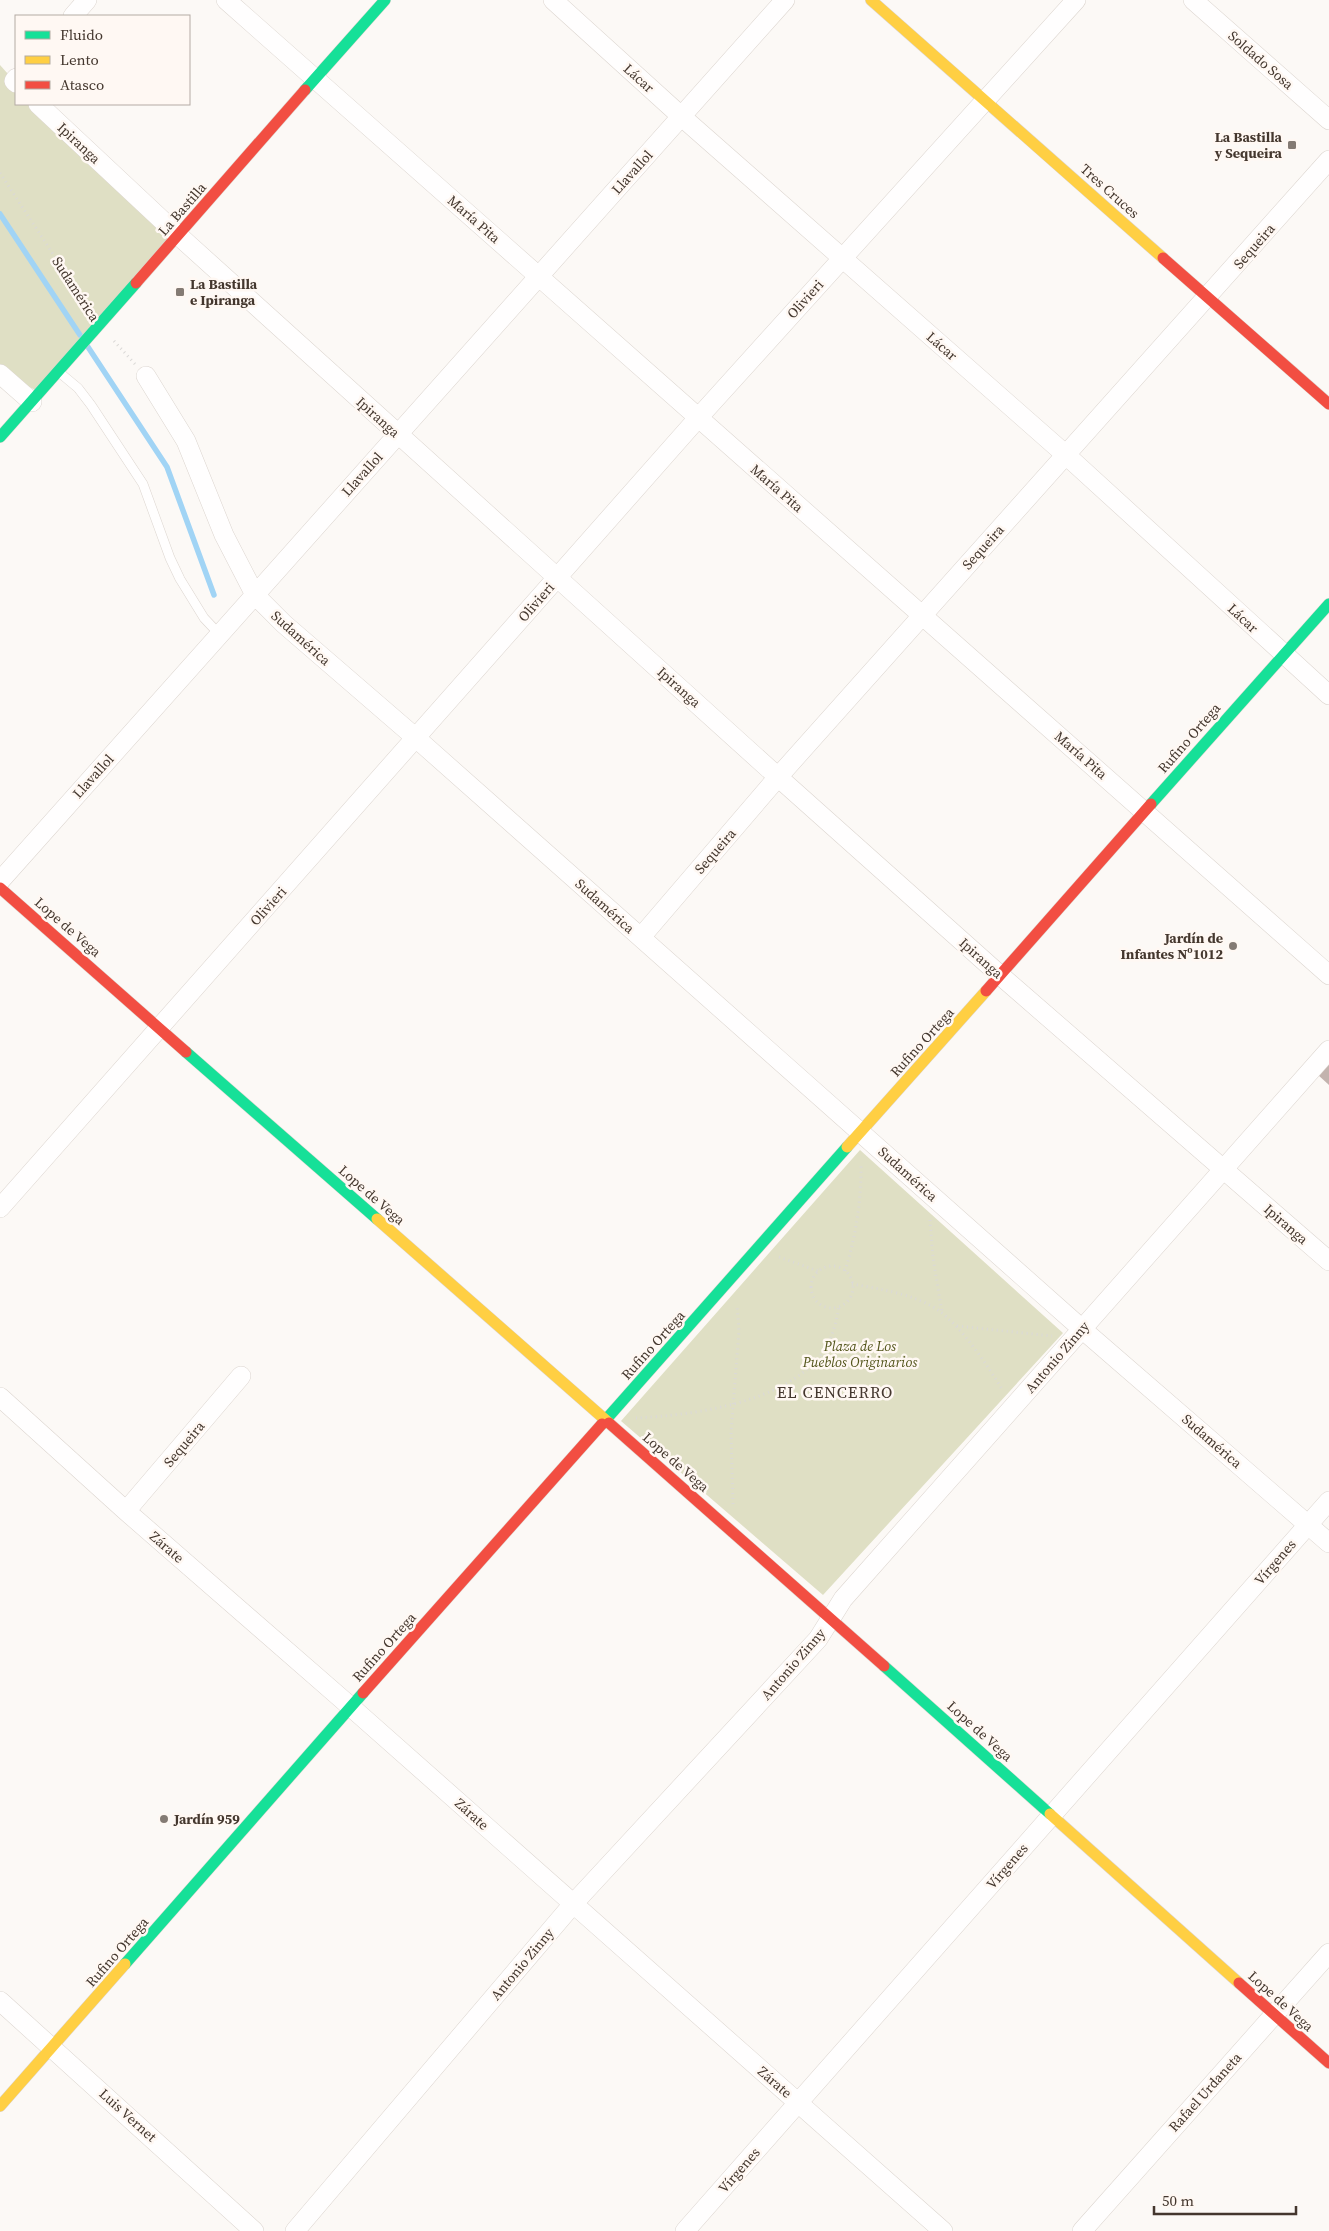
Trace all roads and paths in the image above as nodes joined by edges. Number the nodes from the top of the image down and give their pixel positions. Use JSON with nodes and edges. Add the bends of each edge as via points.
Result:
{"nodes":[{"id":1,"x":87,"y":0,"type":"edge"},
{"id":2,"x":226,"y":0,"type":"edge"},
{"id":3,"x":385,"y":0,"type":"edge"},
{"id":4,"x":553,"y":0,"type":"edge"},
{"id":5,"x":785,"y":0,"type":"edge"},
{"id":6,"x":871,"y":0,"type":"edge"},
{"id":7,"x":1076,"y":0,"type":"edge"},
{"id":8,"x":1193,"y":0,"type":"edge"},
{"id":9,"x":73,"y":15,"type":"edge"},
{"id":10,"x":316,"y":79,"type":"junction"},
{"id":11,"x":986,"y":101,"type":"junction"},
{"id":12,"x":39,"y":105,"type":"edge"},
{"id":13,"x":682,"y":116,"type":"junction"},
{"id":14,"x":1329,"y":120,"type":"edge"},
{"id":15,"x":1329,"y":160,"type":"edge"},
{"id":16,"x":0,"y":172,"type":"edge"},
{"id":17,"x":179,"y":236,"type":"junction"},
{"id":18,"x":842,"y":257,"type":"junction"},
{"id":19,"x":537,"y":275,"type":"junction"},
{"id":20,"x":1208,"y":298,"type":"junction"},
{"id":21,"x":96,"y":328,"type":"junction"},
{"id":22,"x":58,"y":371,"type":"junction"},
{"id":23,"x":0,"y":374,"type":"edge"},
{"id":24,"x":146,"y":376,"type":"joint"},
{"id":25,"x":32,"y":402,"type":"junction"},
{"id":26,"x":1329,"y":404,"type":"edge"},
{"id":27,"x":698,"y":418,"type":"junction"},
{"id":28,"x":397,"y":435,"type":"junction"},
{"id":29,"x":0,"y":437,"type":"edge"},
{"id":30,"x":1066,"y":455,"type":"junction"},
{"id":31,"x":557,"y":577,"type":"junction"},
{"id":32,"x":255,"y":595,"type":"junction"},
{"id":33,"x":1329,"y":604,"type":"edge"},
{"id":34,"x":922,"y":615,"type":"junction"},
{"id":35,"x":220,"y":635,"type":"junction"},
{"id":36,"x":1282,"y":654,"type":"junction"},
{"id":37,"x":1329,"y":695,"type":"edge"},
{"id":38,"x":416,"y":738,"type":"junction"},
{"id":39,"x":778,"y":777,"type":"junction"},
{"id":40,"x":1145,"y":811,"type":"junction"},
{"id":41,"x":0,"y":881,"type":"edge"},
{"id":42,"x":0,"y":888,"type":"edge"},
{"id":43,"x":641,"y":937,"type":"junction"},
{"id":44,"x":1329,"y":975,"type":"edge"},
{"id":45,"x":1001,"y":976,"type":"junction"},
{"id":46,"x":159,"y":1028,"type":"junction"},
{"id":47,"x":1329,"y":1050,"type":"edge"},
{"id":48,"x":861,"y":1133,"type":"junction"},
{"id":49,"x":1223,"y":1168,"type":"junction"},
{"id":50,"x":932,"y":1195,"type":"junction"},
{"id":51,"x":0,"y":1208,"type":"edge"},
{"id":52,"x":758,"y":1250,"type":"junction"},
{"id":53,"x":1329,"y":1261,"type":"edge"},
{"id":54,"x":819,"y":1271,"type":"junction"},
{"id":55,"x":845,"y":1271,"type":"junction"},
{"id":56,"x":852,"y":1284,"type":"junction"},
{"id":57,"x":725,"y":1286,"type":"junction"},
{"id":58,"x":839,"y":1306,"type":"junction"},
{"id":59,"x":942,"y":1314,"type":"junction"},
{"id":60,"x":956,"y":1326,"type":"junction"},
{"id":61,"x":1076,"y":1335,"type":"junction"},
{"id":62,"x":242,"y":1376,"type":"dead end"},
{"id":63,"x":0,"y":1397,"type":"edge"},
{"id":64,"x":733,"y":1405,"type":"junction"},
{"id":65,"x":1012,"y":1408,"type":"junction"},
{"id":66,"x":606,"y":1420,"type":"junction"},
{"id":67,"x":1329,"y":1501,"type":"edge"},
{"id":68,"x":126,"y":1511,"type":"junction"},
{"id":69,"x":1308,"y":1524,"type":"junction"},
{"id":70,"x":732,"y":1532,"type":"junction"},
{"id":71,"x":1329,"y":1543,"type":"edge"},
{"id":72,"x":831,"y":1618,"type":"junction"},
{"id":73,"x":351,"y":1707,"type":"junction"},
{"id":74,"x":1052,"y":1815,"type":"junction"},
{"id":75,"x":573,"y":1904,"type":"junction"},
{"id":76,"x":1329,"y":1952,"type":"edge"},
{"id":77,"x":0,"y":2001,"type":"edge"},
{"id":78,"x":1274,"y":2015,"type":"junction"},
{"id":79,"x":53,"y":2047,"type":"junction"},
{"id":80,"x":1329,"y":2063,"type":"edge"},
{"id":81,"x":798,"y":2102,"type":"junction"},
{"id":82,"x":0,"y":2106,"type":"edge"},
{"id":83,"x":254,"y":2231,"type":"edge"},
{"id":84,"x":295,"y":2231,"type":"edge"},
{"id":85,"x":685,"y":2231,"type":"edge"},
{"id":86,"x":943,"y":2231,"type":"edge"},
{"id":87,"x":1082,"y":2231,"type":"edge"}],
"edges":[{"from":1,"to":9,"type":"street"},
{"from":2,"to":10,"type":"street","name":"María Pita"},
{"from":3,"to":10,"type":"street","name":"La Bastilla"},
{"from":4,"to":13,"type":"street","name":"Lácar"},
{"from":5,"to":13,"type":"street","name":"Llavallol"},
{"from":6,"to":11,"type":"street","name":"Tres Cruces"},
{"from":7,"to":11,"type":"street","name":"Olivieri"},
{"from":8,"to":14,"type":"street","name":"Soldado Sosa"},
{"from":10,"to":17,"type":"street","name":"La Bastilla"},
{"from":10,"to":19,"type":"street","name":"María Pita"},
{"from":11,"to":18,"type":"street","name":"Olivieri"},
{"from":11,"to":20,"type":"street","name":"Tres Cruces"},
{"from":12,"to":17,"type":"street","name":"Ipiranga"},
{"from":13,"to":18,"type":"street","name":"Lácar"},
{"from":13,"to":19,"type":"street","name":"Llavallol"},
{"from":15,"to":20,"type":"street","name":"Sequeira"},
{"from":16,"to":21,"type":"path","name":"Sudamérica"},
{"from":17,"to":21,"type":"street","name":"La Bastilla"},
{"from":17,"to":28,"type":"street","name":"Ipiranga"},
{"from":18,"to":27,"type":"street","name":"Olivieri"},
{"from":18,"to":30,"type":"street","name":"Lácar"},
{"from":19,"to":27,"type":"street","name":"María Pita"},
{"from":19,"to":28,"type":"street","name":"Llavallol"},
{"from":20,"to":26,"type":"street","name":"Tres Cruces"},
{"from":20,"to":30,"type":"street","name":"Sequeira"},
{"from":21,"to":22,"type":"street","name":"La Bastilla"},
{"from":21,"to":24,"type":"path","name":"Sudamérica"},
{"from":22,"to":25,"type":"street","name":"La Bastilla"},
{"from":22,"to":35,"type":"lane","via":[[78,388],[91,405],[143,484],[180,579],[204,618]]},
{"from":23,"to":25,"type":"street"},
{"from":24,"to":32,"type":"street","name":"Sudamérica","via":[[186,440],[224,535]]},
{"from":25,"to":29,"type":"street","name":"La Bastilla"},
{"from":27,"to":31,"type":"street","name":"Olivieri"},
{"from":27,"to":34,"type":"street","name":"María Pita"},
{"from":28,"to":31,"type":"street","name":"Ipiranga"},
{"from":28,"to":32,"type":"street","name":"Llavallol"},
{"from":30,"to":34,"type":"street","name":"Sequeira"},
{"from":30,"to":36,"type":"street","name":"Lácar"},
{"from":31,"to":38,"type":"street","name":"Olivieri"},
{"from":31,"to":39,"type":"street","name":"Ipiranga"},
{"from":32,"to":35,"type":"street","name":"Llavallol"},
{"from":32,"to":38,"type":"street","name":"Sudamérica"},
{"from":33,"to":36,"type":"street","name":"Rufino Ortega"},
{"from":34,"to":39,"type":"street","name":"Sequeira"},
{"from":34,"to":40,"type":"street","name":"María Pita"},
{"from":35,"to":41,"type":"street","name":"Llavallol"},
{"from":36,"to":37,"type":"street","name":"Lácar"},
{"from":36,"to":40,"type":"street","name":"Rufino Ortega"},
{"from":38,"to":43,"type":"street","name":"Sudamérica"},
{"from":38,"to":46,"type":"street","name":"Olivieri"},
{"from":39,"to":43,"type":"street","name":"Sequeira"},
{"from":39,"to":45,"type":"street","name":"Ipiranga"},
{"from":40,"to":44,"type":"street","name":"María Pita"},
{"from":40,"to":45,"type":"street","name":"Rufino Ortega"},
{"from":42,"to":46,"type":"street","name":"Lope de Vega"},
{"from":43,"to":48,"type":"street","name":"Sudamérica"},
{"from":45,"to":48,"type":"street","name":"Rufino Ortega"},
{"from":45,"to":49,"type":"street","name":"Ipiranga"},
{"from":46,"to":51,"type":"street","name":"Olivieri"},
{"from":46,"to":66,"type":"street","name":"Lope de Vega"},
{"from":47,"to":49,"type":"street","name":"Antonio Zinny"},
{"from":48,"to":50,"type":"street","name":"Sudamérica"},
{"from":48,"to":52,"type":"street","name":"Rufino Ortega"},
{"from":48,"to":55,"type":"path","via":[[859,1213]]},
{"from":49,"to":53,"type":"street","name":"Ipiranga"},
{"from":49,"to":61,"type":"street","name":"Antonio Zinny"},
{"from":50,"to":59,"type":"path","via":[[931,1237]]},
{"from":50,"to":61,"type":"street","name":"Sudamérica"},
{"from":52,"to":54,"type":"path"},
{"from":52,"to":57,"type":"street","name":"Rufino Ortega"},
{"from":54,"to":55,"type":"path","via":[[834,1266]]},
{"from":54,"to":58,"type":"path","via":[[812,1279],[815,1298],[825,1306]]},
{"from":55,"to":56,"type":"path"},
{"from":56,"to":58,"type":"path","via":[[849,1298]]},
{"from":56,"to":59,"type":"path","via":[[909,1297]]},
{"from":57,"to":64,"type":"path","via":[[737,1304],[739,1317]]},
{"from":57,"to":66,"type":"street","name":"Rufino Ortega"},
{"from":58,"to":64,"type":"path","via":[[831,1339],[821,1355],[802,1374]]},
{"from":59,"to":60,"type":"path"},
{"from":60,"to":61,"type":"path","via":[[1051,1336]]},
{"from":60,"to":65,"type":"path"},
{"from":61,"to":65,"type":"street","name":"Antonio Zinny"},
{"from":61,"to":69,"type":"street","name":"Sudamérica"},
{"from":62,"to":68,"type":"street","name":"Sequeira"},
{"from":63,"to":68,"type":"street","name":"Zárate"},
{"from":64,"to":66,"type":"path","via":[[651,1418]]},
{"from":64,"to":70,"type":"path","via":[[730,1434],[734,1485]]},
{"from":65,"to":72,"type":"street","name":"Antonio Zinny","via":[[843,1599]]},
{"from":66,"to":70,"type":"street","name":"Lope de Vega"},
{"from":66,"to":73,"type":"street","name":"Rufino Ortega"},
{"from":67,"to":69,"type":"street","name":"Vírgenes"},
{"from":68,"to":73,"type":"street","name":"Zárate"},
{"from":69,"to":71,"type":"street","name":"Sudamérica"},
{"from":69,"to":74,"type":"street","name":"Vírgenes"},
{"from":70,"to":72,"type":"street","name":"Lope de Vega"},
{"from":72,"to":74,"type":"street","name":"Lope de Vega"},
{"from":72,"to":75,"type":"street","name":"Antonio Zinny","via":[[818,1639]]},
{"from":73,"to":75,"type":"street","name":"Zárate"},
{"from":73,"to":79,"type":"street","name":"Rufino Ortega"},
{"from":74,"to":78,"type":"street","name":"Lope de Vega"},
{"from":74,"to":81,"type":"street","name":"Vírgenes"},
{"from":75,"to":81,"type":"street","name":"Zárate"},
{"from":75,"to":84,"type":"street","name":"Antonio Zinny"},
{"from":76,"to":78,"type":"street","name":"Rafael Urdaneta"},
{"from":77,"to":79,"type":"street","name":"Luis Vernet"},
{"from":78,"to":80,"type":"street","name":"Lope de Vega"},
{"from":78,"to":87,"type":"street","name":"Rafael Urdaneta"},
{"from":79,"to":82,"type":"street","name":"Rufino Ortega"},
{"from":79,"to":83,"type":"street","name":"Luis Vernet"},
{"from":81,"to":85,"type":"street","name":"Vírgenes"},
{"from":81,"to":86,"type":"street","name":"Zárate"}]}
